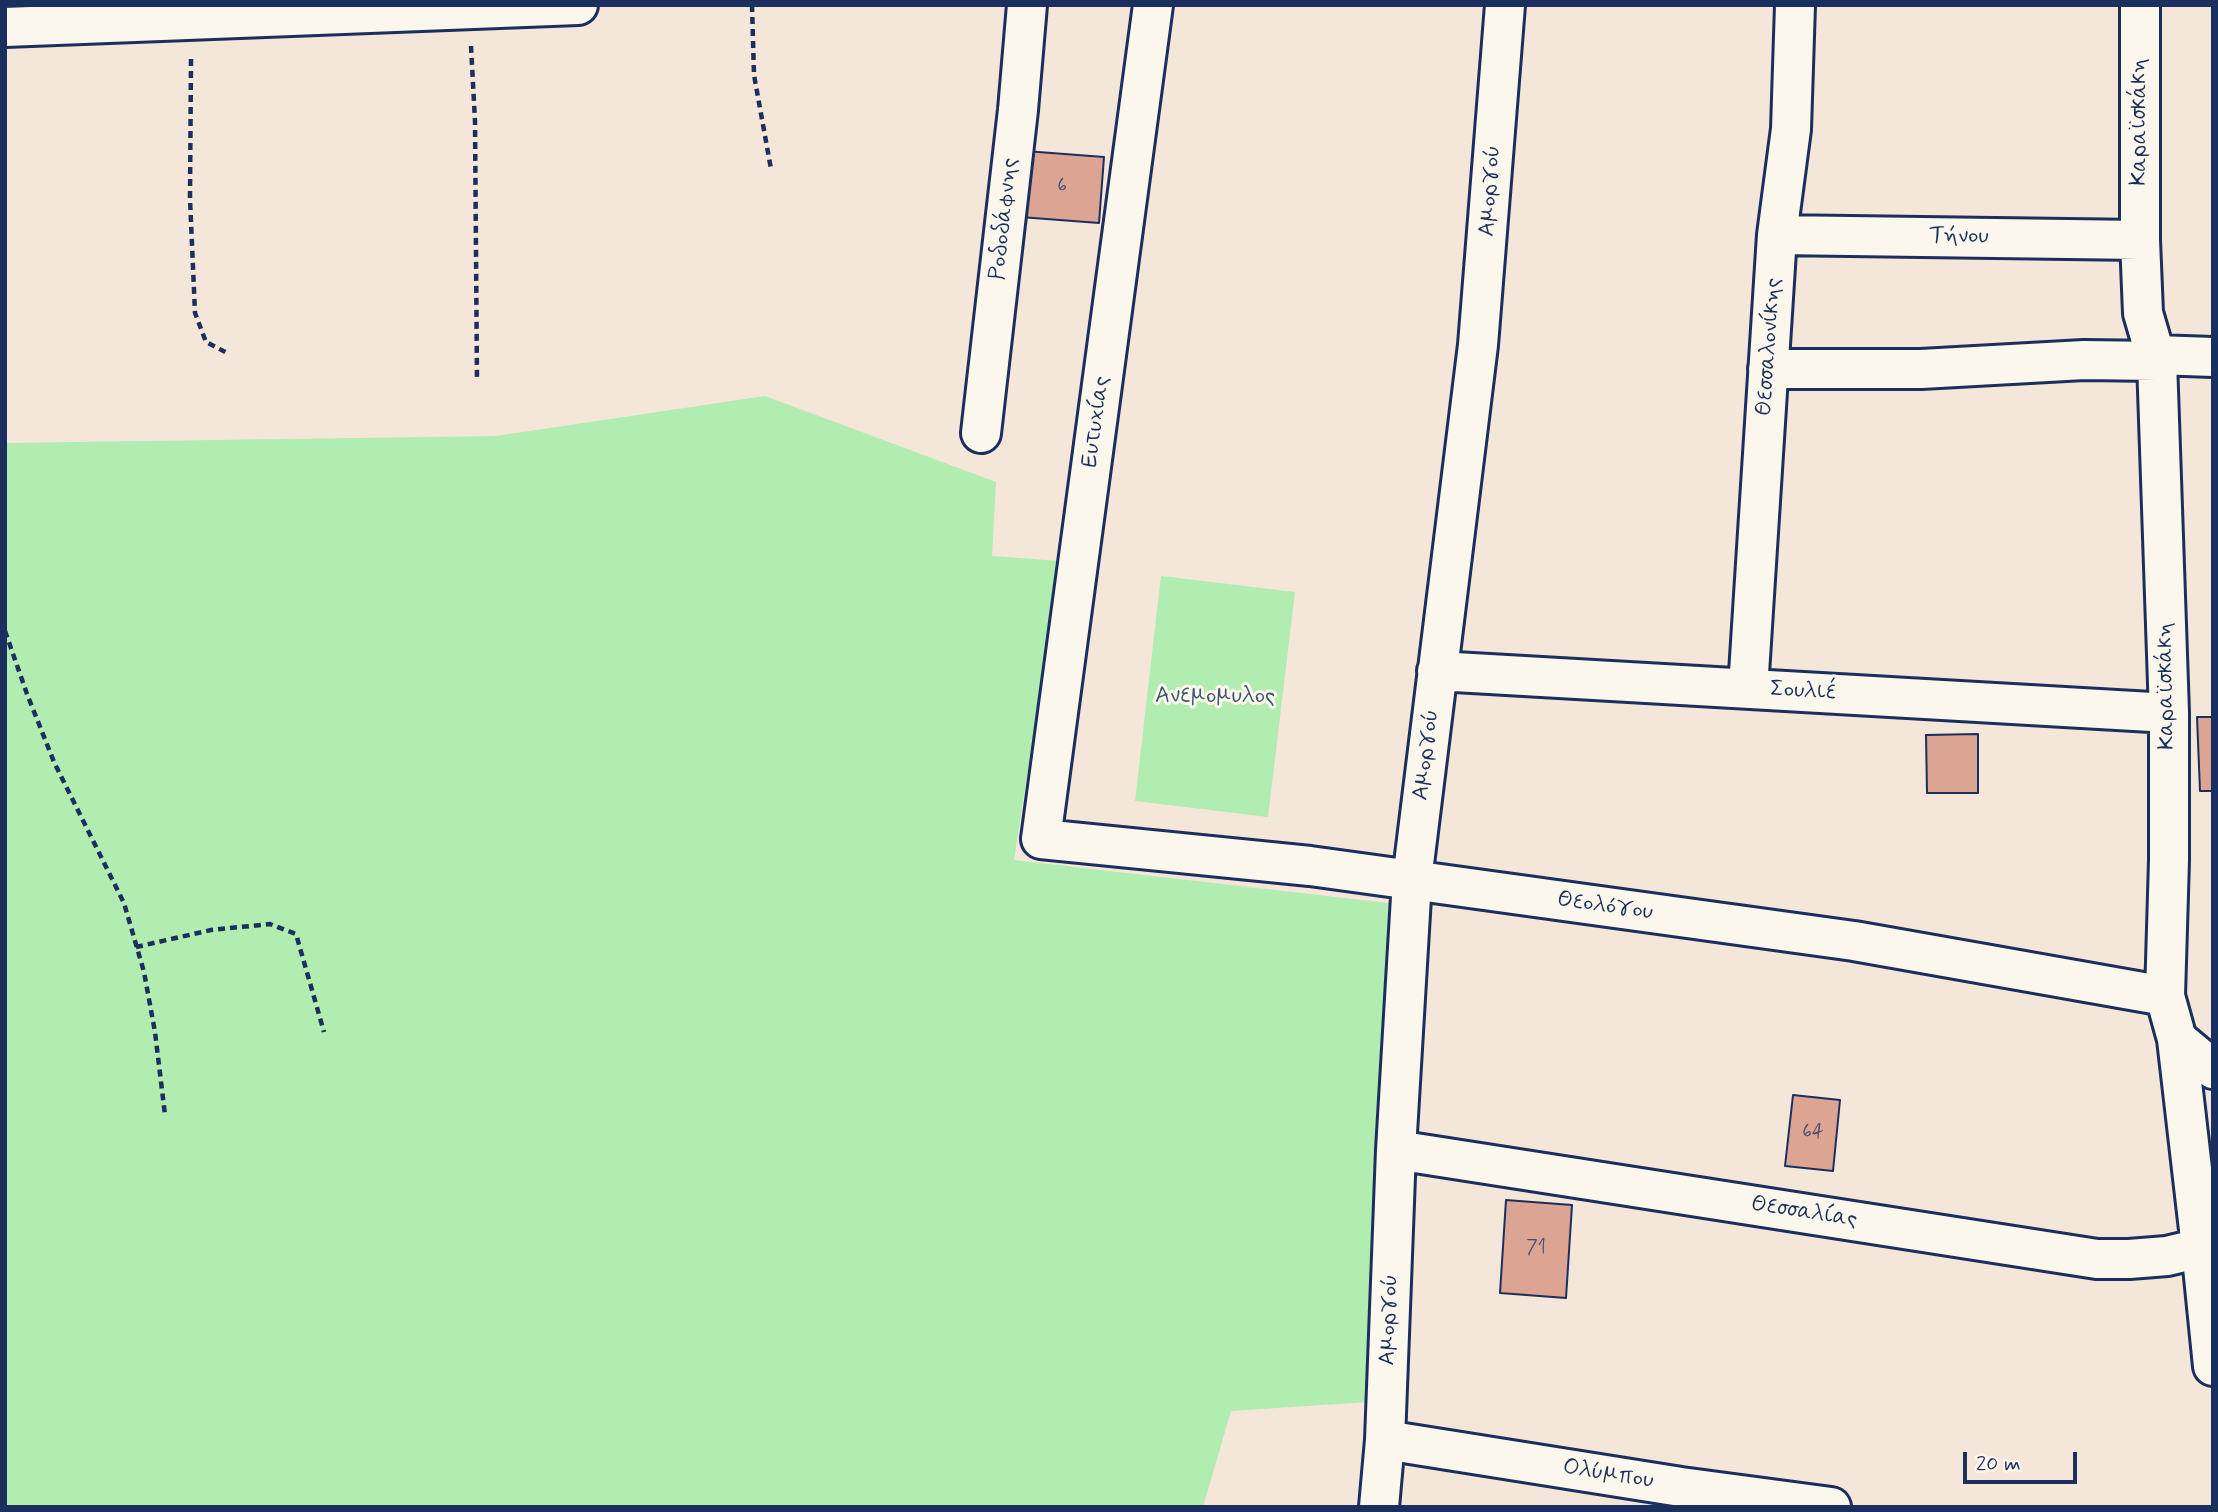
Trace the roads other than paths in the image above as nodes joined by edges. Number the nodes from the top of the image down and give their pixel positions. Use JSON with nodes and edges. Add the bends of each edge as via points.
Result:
{"nodes":[{"id":1,"x":578,"y":5,"type":"edge"},
{"id":2,"x":1027,"y":5,"type":"edge"},
{"id":3,"x":1153,"y":5,"type":"edge"},
{"id":4,"x":1505,"y":5,"type":"edge"},
{"id":5,"x":1795,"y":5,"type":"edge"},
{"id":6,"x":2140,"y":5,"type":"edge"},
{"id":7,"x":470,"y":8,"type":"edge"},
{"id":8,"x":5,"y":27,"type":"edge"},
{"id":9,"x":1777,"y":235,"type":"junction"},
{"id":10,"x":2140,"y":240,"type":"junction"},
{"id":11,"x":2213,"y":357,"type":"edge"},
{"id":12,"x":2157,"y":358,"type":"junction"},
{"id":13,"x":1768,"y":369,"type":"junction"},
{"id":14,"x":981,"y":433,"type":"dead end"},
{"id":15,"x":1437,"y":671,"type":"junction"},
{"id":16,"x":1748,"y":689,"type":"junction"},
{"id":17,"x":2169,"y":713,"type":"junction"},
{"id":18,"x":1041,"y":839,"type":"joint"},
{"id":19,"x":1412,"y":880,"type":"junction"},
{"id":20,"x":2165,"y":996,"type":"junction"},
{"id":21,"x":2177,"y":1039,"type":"junction"},
{"id":22,"x":2213,"y":1069,"type":"edge"},
{"id":23,"x":1396,"y":1150,"type":"junction"},
{"id":24,"x":2207,"y":1246,"type":"edge"},
{"id":25,"x":2213,"y":1366,"type":"edge"},
{"id":26,"x":1385,"y":1440,"type":"junction"},
{"id":27,"x":1379,"y":1507,"type":"edge"},
{"id":28,"x":1831,"y":1507,"type":"edge"}],
"edges":[{"from":1,"to":7,"type":"street"},
{"from":2,"to":14,"type":"street","name":"Ροδοδάφνης"},
{"from":3,"to":18,"type":"street","name":"Ευτυχίας"},
{"from":4,"to":15,"type":"street","name":"Αμοργού","via":[[1478,345]]},
{"from":5,"to":9,"type":"street","name":"Θεσσαλονίκης","via":[[1791,129]]},
{"from":6,"to":10,"type":"street","name":"Καραϊσκάκη"},
{"from":7,"to":8,"type":"street"},
{"from":9,"to":10,"type":"street","name":"Τήνου"},
{"from":9,"to":13,"type":"street","name":"Θεσσαλονίκης"},
{"from":10,"to":12,"type":"street","name":"Καραϊσκάκη","via":[[2143,313]]},
{"from":11,"to":12,"type":"street"},
{"from":12,"to":13,"type":"street","via":[[1921,369]]},
{"from":12,"to":17,"type":"street","name":"Καραϊσκάκη"},
{"from":13,"to":16,"type":"street","name":"Θεσσαλονίκης"},
{"from":15,"to":16,"type":"street","name":"Σουλιέ"},
{"from":15,"to":19,"type":"street","name":"Αμοργού"},
{"from":16,"to":17,"type":"street","name":"Σουλιέ"},
{"from":17,"to":20,"type":"street","name":"Καραϊσκάκη"},
{"from":18,"to":19,"type":"street","name":"Θεολόγου"},
{"from":19,"to":20,"type":"street","name":"Θεολόγου","via":[[1853,941]]},
{"from":19,"to":23,"type":"street","name":"Αμοργού"},
{"from":20,"to":21,"type":"street","name":"Καραϊσκάκη"},
{"from":21,"to":22,"type":"street"},
{"from":21,"to":24,"type":"street","name":"Καραϊσκάκη"},
{"from":23,"to":24,"type":"street","name":"Θεσσαλίας","via":[[2097,1259],[2167,1256]]},
{"from":23,"to":26,"type":"street","name":"Αμοργού"},
{"from":24,"to":25,"type":"street","name":"Καραϊσκάκη"},
{"from":26,"to":27,"type":"street","name":"Αμοργού"},
{"from":26,"to":28,"type":"street","name":"Ολύμπου"}]}
